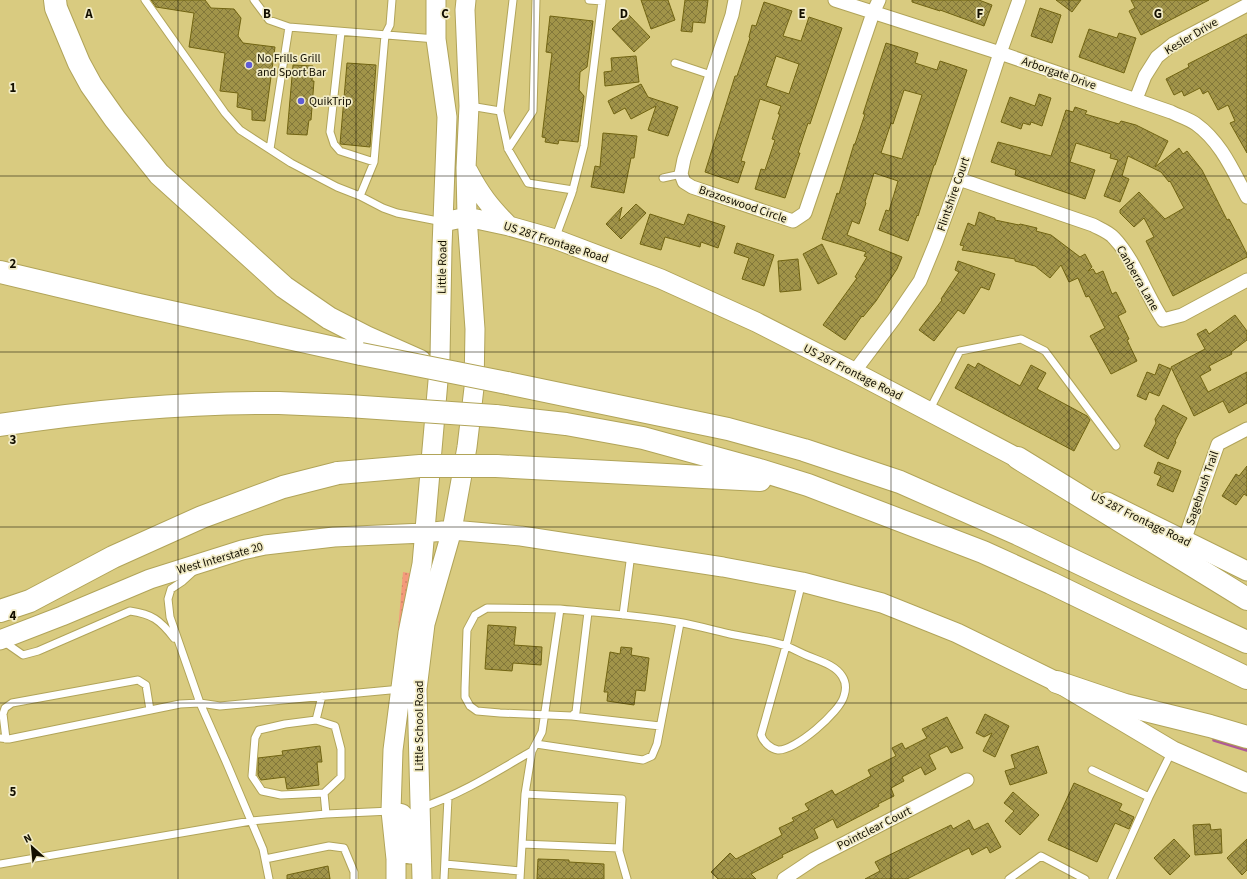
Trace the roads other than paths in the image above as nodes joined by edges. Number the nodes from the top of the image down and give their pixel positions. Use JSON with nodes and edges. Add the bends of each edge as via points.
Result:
{"nodes":[{"id":1,"x":55,"y":0,"type":"edge"},
{"id":2,"x":145,"y":0,"type":"edge"},
{"id":3,"x":254,"y":0,"type":"edge"},
{"id":4,"x":392,"y":0,"type":"edge"},
{"id":5,"x":436,"y":0,"type":"edge"},
{"id":6,"x":466,"y":0,"type":"edge"},
{"id":7,"x":513,"y":0,"type":"edge"},
{"id":8,"x":536,"y":0,"type":"edge"},
{"id":9,"x":589,"y":0,"type":"edge"},
{"id":10,"x":735,"y":0,"type":"edge"},
{"id":11,"x":835,"y":0,"type":"edge"},
{"id":12,"x":879,"y":0,"type":"edge"},
{"id":13,"x":1019,"y":0,"type":"edge"},
{"id":14,"x":1247,"y":5,"type":"edge"},
{"id":15,"x":873,"y":13,"type":"junction"},
{"id":16,"x":289,"y":27,"type":"junction"},
{"id":17,"x":341,"y":32,"type":"junction"},
{"id":18,"x":385,"y":35,"type":"junction"},
{"id":19,"x":436,"y":39,"type":"junction"},
{"id":20,"x":1000,"y":53,"type":"junction"},
{"id":21,"x":675,"y":63,"type":"dead end"},
{"id":22,"x":711,"y":75,"type":"junction"},
{"id":23,"x":1136,"y":100,"type":"junction"},
{"id":24,"x":469,"y":106,"type":"junction"},
{"id":25,"x":500,"y":111,"type":"junction"},
{"id":26,"x":270,"y":149,"type":"junction"},
{"id":27,"x":508,"y":149,"type":"junction"},
{"id":28,"x":374,"y":162,"type":"junction"},
{"id":29,"x":466,"y":168,"type":"junction"},
{"id":30,"x":681,"y":174,"type":"junction"},
{"id":31,"x":663,"y":178,"type":"dead end"},
{"id":32,"x":959,"y":179,"type":"junction"},
{"id":33,"x":573,"y":190,"type":"junction"},
{"id":34,"x":360,"y":196,"type":"junction"},
{"id":35,"x":1247,"y":197,"type":"edge"},
{"id":36,"x":467,"y":217,"type":"junction"},
{"id":37,"x":443,"y":222,"type":"junction"},
{"id":38,"x":509,"y":226,"type":"junction"},
{"id":39,"x":555,"y":239,"type":"junction"},
{"id":40,"x":0,"y":272,"type":"edge"},
{"id":41,"x":1247,"y":280,"type":"edge"},
{"id":42,"x":364,"y":346,"type":"junction"},
{"id":43,"x":854,"y":372,"type":"junction"},
{"id":44,"x":929,"y":411,"type":"junction"},
{"id":45,"x":0,"y":425,"type":"edge"},
{"id":46,"x":1247,"y":429,"type":"edge"},
{"id":47,"x":1116,"y":446,"type":"dead end"},
{"id":48,"x":1018,"y":458,"type":"junction"},
{"id":49,"x":808,"y":485,"type":"junction"},
{"id":50,"x":452,"y":530,"type":"junction"},
{"id":51,"x":424,"y":533,"type":"junction"},
{"id":52,"x":1184,"y":541,"type":"junction"},
{"id":53,"x":631,"y":552,"type":"junction"},
{"id":54,"x":204,"y":561,"type":"junction"},
{"id":55,"x":1247,"y":571,"type":"edge"},
{"id":56,"x":802,"y":582,"type":"junction"},
{"id":57,"x":1247,"y":599,"type":"edge"},
{"id":58,"x":560,"y":609,"type":"junction"},
{"id":59,"x":0,"y":611,"type":"edge"},
{"id":60,"x":588,"y":612,"type":"junction"},
{"id":61,"x":624,"y":615,"type":"junction"},
{"id":62,"x":680,"y":623,"type":"junction"},
{"id":63,"x":1,"y":640,"type":"edge"},
{"id":64,"x":178,"y":642,"type":"junction"},
{"id":65,"x":1247,"y":642,"type":"edge"},
{"id":66,"x":786,"y":646,"type":"junction"},
{"id":67,"x":1247,"y":678,"type":"edge"},
{"id":68,"x":1057,"y":682,"type":"junction"},
{"id":69,"x":401,"y":689,"type":"junction"},
{"id":70,"x":322,"y":696,"type":"junction"},
{"id":71,"x":200,"y":703,"type":"junction"},
{"id":72,"x":150,"y":710,"type":"junction"},
{"id":73,"x":544,"y":714,"type":"junction"},
{"id":74,"x":572,"y":716,"type":"junction"},
{"id":75,"x":316,"y":720,"type":"junction"},
{"id":76,"x":660,"y":726,"type":"junction"},
{"id":77,"x":1247,"y":737,"type":"edge"},
{"id":78,"x":3,"y":738,"type":"edge"},
{"id":79,"x":536,"y":744,"type":"junction"},
{"id":80,"x":532,"y":751,"type":"junction"},
{"id":81,"x":1172,"y":751,"type":"junction"},
{"id":82,"x":1092,"y":770,"type":"dead end"},
{"id":83,"x":966,"y":780,"type":"dead end"},
{"id":84,"x":1247,"y":783,"type":"edge"},
{"id":85,"x":324,"y":793,"type":"junction"},
{"id":86,"x":525,"y":794,"type":"junction"},
{"id":87,"x":1149,"y":797,"type":"junction"},
{"id":88,"x":448,"y":798,"type":"junction"},
{"id":89,"x":420,"y":808,"type":"junction"},
{"id":90,"x":391,"y":811,"type":"junction"},
{"id":91,"x":326,"y":814,"type":"junction"},
{"id":92,"x":251,"y":821,"type":"junction"},
{"id":93,"x":522,"y":844,"type":"junction"},
{"id":94,"x":619,"y":848,"type":"junction"},
{"id":95,"x":265,"y":859,"type":"junction"},
{"id":96,"x":0,"y":864,"type":"edge"},
{"id":97,"x":445,"y":864,"type":"junction"},
{"id":98,"x":520,"y":875,"type":"edge"},
{"id":99,"x":268,"y":879,"type":"edge"},
{"id":100,"x":354,"y":879,"type":"edge"},
{"id":101,"x":396,"y":879,"type":"edge"},
{"id":102,"x":415,"y":879,"type":"edge"},
{"id":103,"x":422,"y":879,"type":"edge"},
{"id":104,"x":444,"y":879,"type":"edge"},
{"id":105,"x":627,"y":879,"type":"edge"},
{"id":106,"x":784,"y":879,"type":"edge"},
{"id":107,"x":1009,"y":879,"type":"edge"},
{"id":108,"x":1085,"y":879,"type":"edge"},
{"id":109,"x":1112,"y":879,"type":"edge"}],
"edges":[{"from":1,"to":42,"type":"highway","via":[[56,8],[91,85],[159,174],[284,287]]},
{"from":2,"to":26,"type":"lane","via":[[240,130]]},
{"from":3,"to":16,"type":"lane","via":[[269,20]]},
{"from":4,"to":18,"type":"lane","via":[[390,24]]},
{"from":5,"to":19,"type":"main road","name":"Little Road"},
{"from":6,"to":24,"type":"main road"},
{"from":7,"to":25,"type":"lane"},
{"from":8,"to":27,"type":"lane","via":[[533,110]]},
{"from":9,"to":33,"type":"lane","via":[[602,2],[584,146]]},
{"from":10,"to":22,"type":"street"},
{"from":11,"to":15,"type":"street","name":"Arborgate Drive"},
{"from":12,"to":15,"type":"street"},
{"from":13,"to":20,"type":"street","name":"Flintshire Court"},
{"from":14,"to":23,"type":"street","name":"Kesler Drive","via":[[1173,44],[1157,57],[1145,76]]},
{"from":15,"to":20,"type":"street","name":"Arborgate Drive"},
{"from":15,"to":30,"type":"street","name":"Brazoswood Circle","via":[[805,212],[793,221],[779,217],[692,187],[684,182]]},
{"from":16,"to":17,"type":"lane"},
{"from":16,"to":26,"type":"lane"},
{"from":17,"to":18,"type":"lane"},
{"from":17,"to":28,"type":"lane","via":[[330,132],[334,144],[340,151]]},
{"from":18,"to":19,"type":"lane"},
{"from":18,"to":28,"type":"lane"},
{"from":19,"to":37,"type":"main road","name":"Little Road","via":[[446,117]]},
{"from":20,"to":23,"type":"street","name":"Arborgate Drive"},
{"from":20,"to":32,"type":"street","name":"Flintshire Court"},
{"from":21,"to":22,"type":"lane"},
{"from":22,"to":30,"type":"street"},
{"from":23,"to":35,"type":"street","name":"Arborgate Drive","via":[[1196,124],[1215,141]]},
{"from":24,"to":25,"type":"lane"},
{"from":24,"to":29,"type":"main road"},
{"from":25,"to":27,"type":"lane"},
{"from":26,"to":34,"type":"lane","via":[[291,163]]},
{"from":27,"to":33,"type":"lane","via":[[528,183]]},
{"from":28,"to":34,"type":"lane"},
{"from":29,"to":36,"type":"main road"},
{"from":29,"to":38,"type":"main road","via":[[493,210]]},
{"from":30,"to":31,"type":"lane"},
{"from":32,"to":41,"type":"street","name":"Canberra Lane","via":[[1093,225],[1113,237],[1125,252],[1163,320],[1182,316]]},
{"from":32,"to":43,"type":"street","name":"Flintshire Court","via":[[920,281]]},
{"from":33,"to":39,"type":"lane"},
{"from":34,"to":37,"type":"lane","via":[[397,213]]},
{"from":36,"to":37,"type":"main road","name":"US 287 Frontage Road"},
{"from":36,"to":38,"type":"main road","name":"US 287 Frontage Road"},
{"from":36,"to":50,"type":"main road","via":[[475,329],[474,388]]},
{"from":37,"to":51,"type":"main road","name":"Little Road","via":[[440,358]]},
{"from":38,"to":39,"type":"main road","name":"US 287 Frontage Road"},
{"from":39,"to":43,"type":"main road","name":"US 287 Frontage Road","via":[[661,279],[756,322]]},
{"from":40,"to":42,"type":"highway","via":[[139,305]]},
{"from":42,"to":65,"type":"highway","bridge":true,"via":[[437,369],[728,429],[804,450],[900,482],[1018,534]]},
{"from":43,"to":44,"type":"main road","name":"US 287 Frontage Road"},
{"from":44,"to":47,"type":"lane","via":[[960,351],[1021,340],[1045,351]]},
{"from":44,"to":48,"type":"main road","name":"US 287 Frontage Road"},
{"from":45,"to":49,"type":"highway","bridge":true,"via":[[128,409],[278,403],[495,416],[566,424],[644,438]]},
{"from":46,"to":52,"type":"street","name":"Sagebrush Trail","via":[[1218,444]]},
{"from":48,"to":52,"type":"main road","name":"US 287 Frontage Road"},
{"from":48,"to":57,"type":"highway"},
{"from":49,"to":59,"type":"highway","bridge":true,"via":[[748,479],[496,466],[420,466],[338,472],[284,487],[202,517],[113,557],[30,601]]},
{"from":49,"to":67,"type":"highway","via":[[983,552]]},
{"from":50,"to":51,"type":"main road","name":"West Interstate 20"},
{"from":50,"to":53,"type":"main road","via":[[521,536]]},
{"from":50,"to":89,"type":"main road","name":"Little School Road","via":[[425,624],[417,689]]},
{"from":51,"to":54,"type":"main road","name":"West Interstate 20","via":[[334,537],[265,545]]},
{"from":51,"to":69,"type":"main road","name":"Little School Road","via":[[422,564],[408,633]]},
{"from":52,"to":55,"type":"main road","name":"US 287 Frontage Road"},
{"from":53,"to":56,"type":"main road"},
{"from":53,"to":61,"type":"lane"},
{"from":54,"to":63,"type":"main road","name":"West Interstate 20","via":[[150,579]]},
{"from":54,"to":64,"type":"lane","via":[[171,589],[168,599],[170,617]]},
{"from":56,"to":66,"type":"lane"},
{"from":56,"to":68,"type":"main road","via":[[882,603],[957,633]]},
{"from":58,"to":60,"type":"lane"},
{"from":58,"to":73,"type":"lane"},
{"from":58,"to":73,"type":"lane","via":[[487,608],[475,615],[468,630],[464,688],[470,706],[477,710],[500,713]]},
{"from":60,"to":61,"type":"lane"},
{"from":60,"to":74,"type":"lane","via":[[576,712]]},
{"from":61,"to":62,"type":"lane"},
{"from":62,"to":66,"type":"lane"},
{"from":62,"to":76,"type":"lane"},
{"from":63,"to":64,"type":"lane","via":[[23,655],[38,651],[130,611],[159,620]]},
{"from":64,"to":71,"type":"lane"},
{"from":66,"to":66,"type":"lane","via":[[761,735],[763,741],[778,750],[800,742],[837,710],[846,686],[842,676],[826,663]]},
{"from":68,"to":77,"type":"highway","via":[[1125,705]]},
{"from":68,"to":81,"type":"main road"},
{"from":69,"to":70,"type":"lane"},
{"from":69,"to":89,"type":"main road","via":[[408,736],[404,787],[408,802]]},
{"from":69,"to":90,"type":"main road","name":"Little School Road","via":[[393,750]]},
{"from":70,"to":71,"type":"lane","via":[[220,706]]},
{"from":70,"to":75,"type":"lane"},
{"from":71,"to":72,"type":"lane"},
{"from":71,"to":92,"type":"lane"},
{"from":72,"to":78,"type":"lane"},
{"from":72,"to":78,"type":"lane","via":[[146,685],[138,680],[12,703],[5,708],[3,714]]},
{"from":73,"to":74,"type":"lane"},
{"from":73,"to":79,"type":"lane","via":[[542,732]]},
{"from":74,"to":76,"type":"lane"},
{"from":75,"to":85,"type":"lane","via":[[335,726],[341,749],[341,777]]},
{"from":75,"to":85,"type":"lane","via":[[259,730],[255,738],[252,776],[262,791],[281,795]]},
{"from":76,"to":79,"type":"lane","via":[[652,756],[643,760]]},
{"from":79,"to":80,"type":"lane"},
{"from":80,"to":86,"type":"lane"},
{"from":80,"to":88,"type":"lane"},
{"from":81,"to":84,"type":"main road"},
{"from":81,"to":87,"type":"lane"},
{"from":82,"to":87,"type":"lane"},
{"from":83,"to":106,"type":"street","name":"Pointclear Court","via":[[814,859]]},
{"from":85,"to":91,"type":"lane"},
{"from":86,"to":93,"type":"lane"},
{"from":86,"to":94,"type":"lane","via":[[622,799]]},
{"from":87,"to":109,"type":"lane"},
{"from":88,"to":89,"type":"lane"},
{"from":88,"to":97,"type":"lane"},
{"from":89,"to":103,"type":"main road","name":"Little School Road"},
{"from":90,"to":91,"type":"lane"},
{"from":90,"to":101,"type":"main road","name":"Little School Road"},
{"from":90,"to":102,"type":"main road","via":[[402,814],[406,819],[411,866]]},
{"from":91,"to":92,"type":"lane"},
{"from":92,"to":95,"type":"lane"},
{"from":92,"to":96,"type":"lane"},
{"from":93,"to":94,"type":"lane"},
{"from":93,"to":98,"type":"lane"},
{"from":94,"to":105,"type":"lane"},
{"from":95,"to":99,"type":"lane"},
{"from":95,"to":100,"type":"lane","via":[[330,846],[344,848],[354,872]]},
{"from":97,"to":98,"type":"lane"},
{"from":97,"to":104,"type":"lane"},
{"from":107,"to":108,"type":"lane","via":[[1041,856]]}]}
